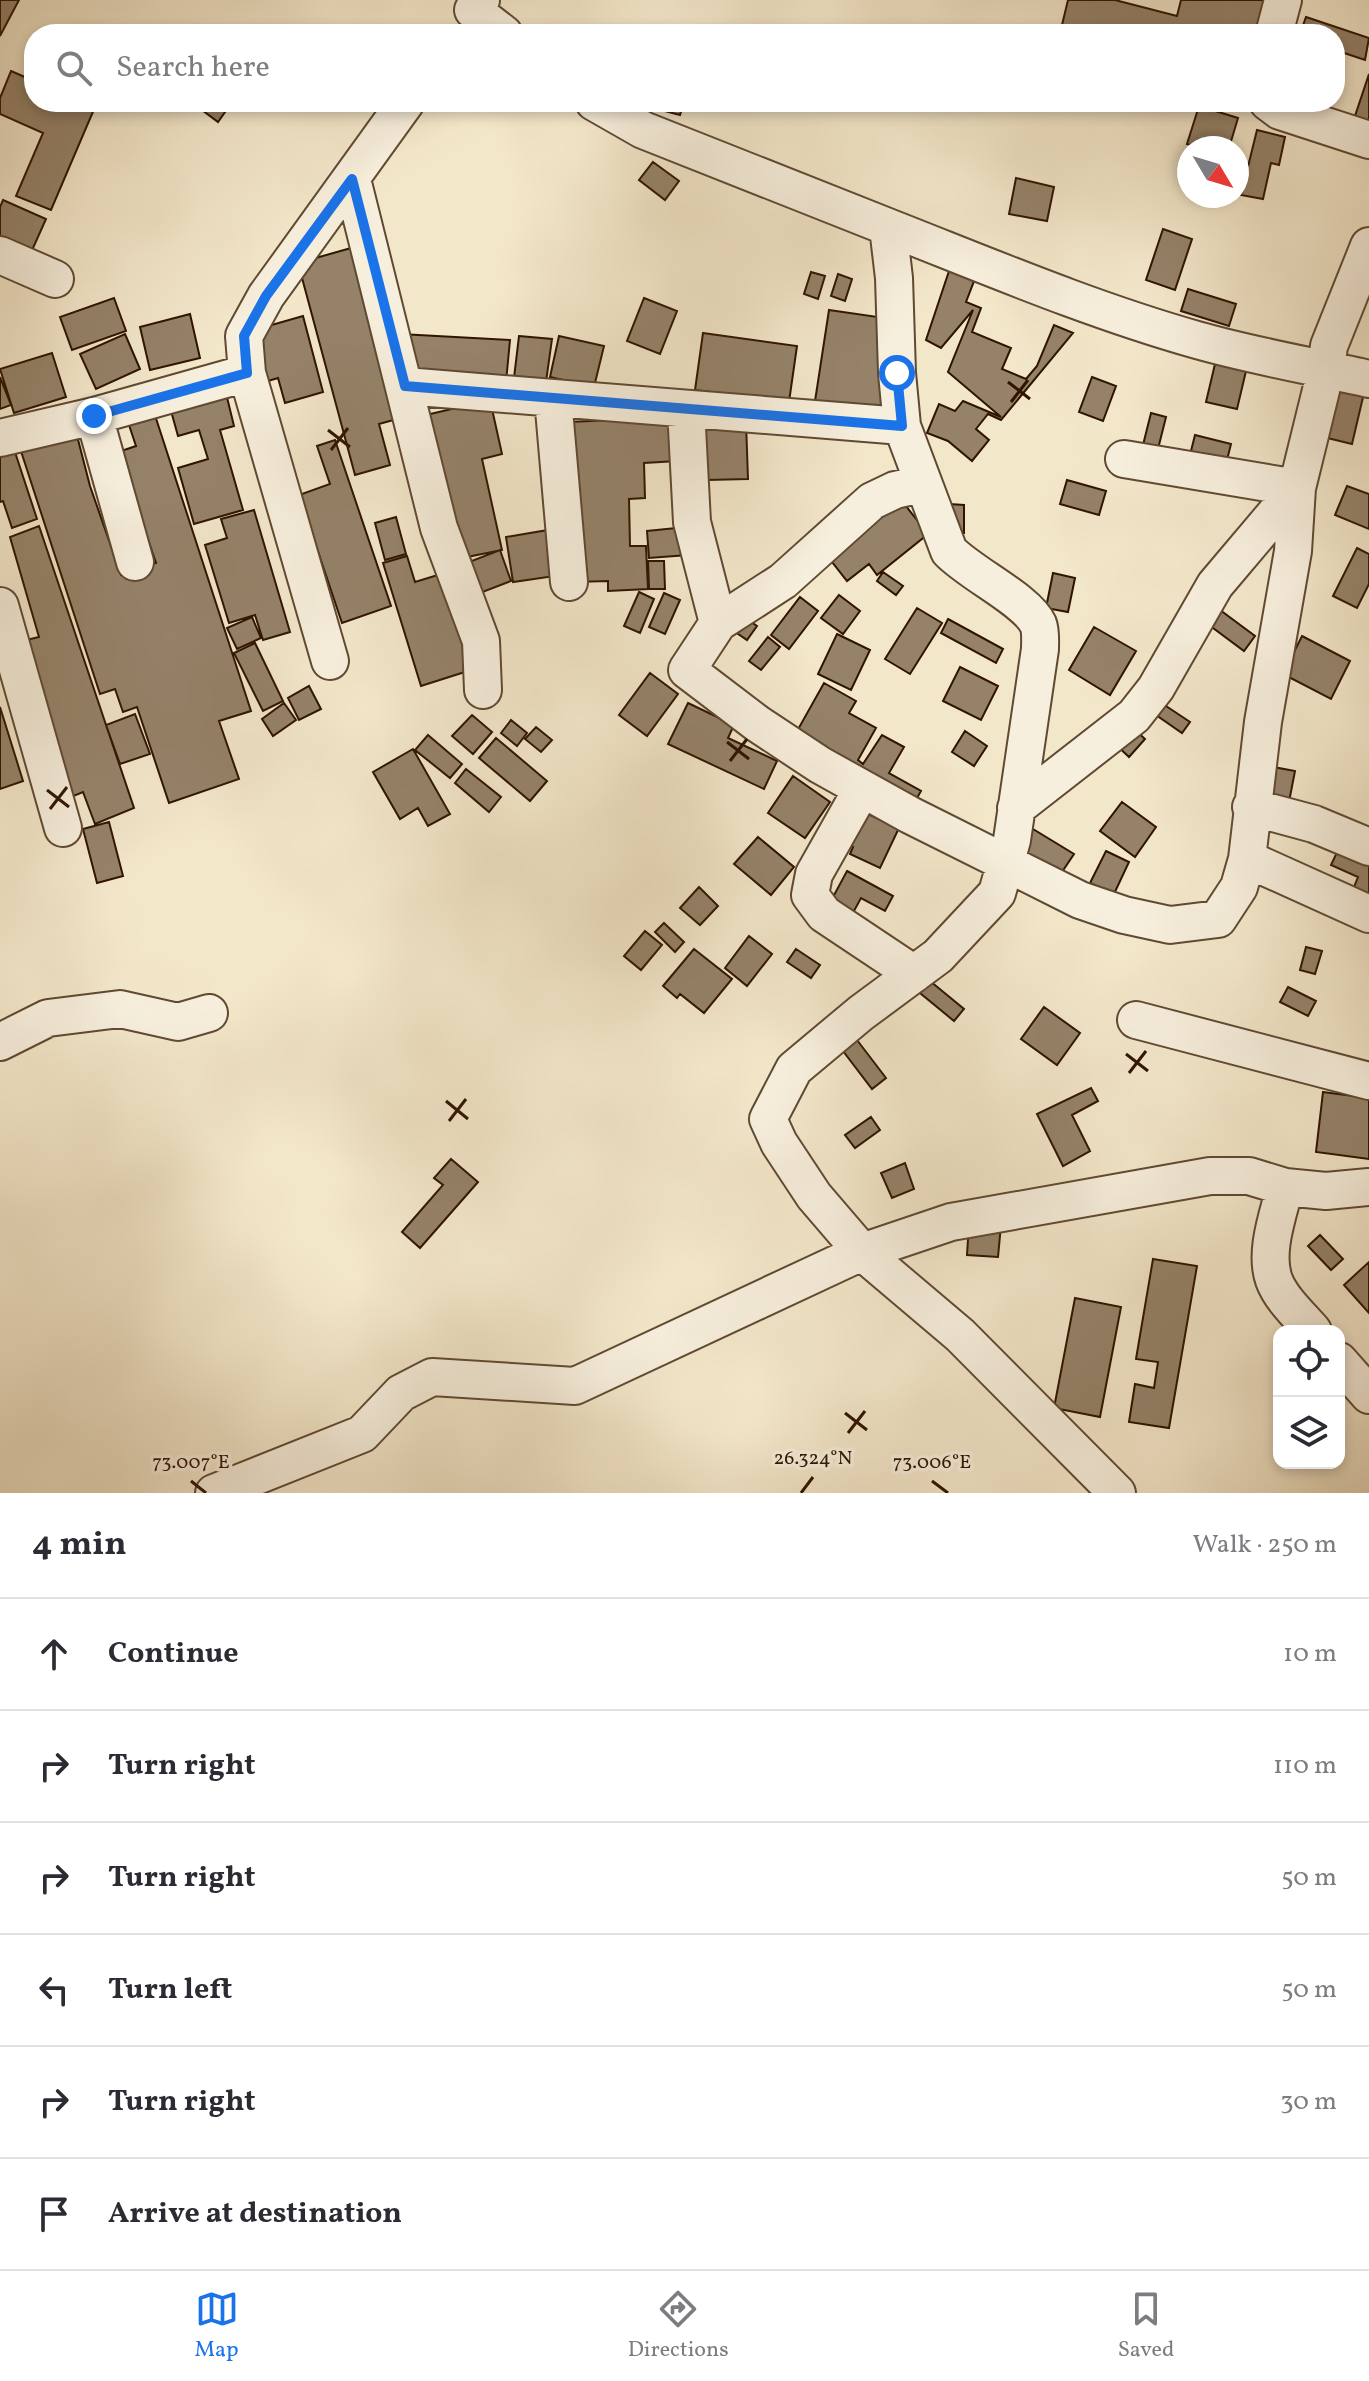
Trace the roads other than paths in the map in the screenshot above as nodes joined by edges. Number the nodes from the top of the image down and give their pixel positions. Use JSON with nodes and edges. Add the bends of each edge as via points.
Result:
{"nodes":[{"id":1,"x":1283,"y":0,"type":"edge"},
{"id":2,"x":468,"y":11,"type":"edge"},
{"id":3,"x":488,"y":24,"type":"edge"},
{"id":4,"x":1277,"y":24,"type":"edge"},
{"id":5,"x":399,"y":112,"type":"edge"},
{"id":6,"x":612,"y":112,"type":"edge"},
{"id":7,"x":1283,"y":112,"type":"edge"},
{"id":8,"x":1369,"y":140,"type":"edge"},
{"id":9,"x":352,"y":179,"type":"junction"},
{"id":10,"x":888,"y":227,"type":"junction"},
{"id":11,"x":1369,"y":246,"type":"edge"},
{"id":12,"x":0,"y":255,"type":"edge"},
{"id":13,"x":55,"y":279,"type":"dead end"},
{"id":14,"x":1326,"y":370,"type":"junction"},
{"id":15,"x":247,"y":373,"type":"junction"},
{"id":16,"x":1369,"y":379,"type":"edge"},
{"id":17,"x":405,"y":386,"type":"junction"},
{"id":18,"x":553,"y":398,"type":"junction"},
{"id":19,"x":686,"y":409,"type":"junction"},
{"id":20,"x":94,"y":416,"type":"junction"},
{"id":21,"x":902,"y":426,"type":"junction"},
{"id":22,"x":0,"y":438,"type":"edge"},
{"id":23,"x":1124,"y":459,"type":"dead end"},
{"id":24,"x":922,"y":484,"type":"junction"},
{"id":25,"x":1297,"y":488,"type":"junction"},
{"id":26,"x":135,"y":562,"type":"dead end"},
{"id":27,"x":569,"y":582,"type":"dead end"},
{"id":28,"x":0,"y":606,"type":"edge"},
{"id":29,"x":718,"y":623,"type":"junction"},
{"id":30,"x":330,"y":661,"type":"dead end"},
{"id":31,"x":483,"y":690,"type":"dead end"},
{"id":32,"x":862,"y":789,"type":"junction"},
{"id":33,"x":1251,"y":807,"type":"junction"},
{"id":34,"x":1016,"y":808,"type":"junction"},
{"id":35,"x":63,"y":828,"type":"dead end"},
{"id":36,"x":1369,"y":847,"type":"edge"},
{"id":37,"x":1247,"y":859,"type":"junction"},
{"id":38,"x":1005,"y":864,"type":"junction"},
{"id":39,"x":1369,"y":914,"type":"edge"},
{"id":40,"x":914,"y":974,"type":"junction"},
{"id":41,"x":209,"y":1013,"type":"dead end"},
{"id":42,"x":1136,"y":1020,"type":"dead end"},
{"id":43,"x":0,"y":1042,"type":"edge"},
{"id":44,"x":1369,"y":1081,"type":"edge"},
{"id":45,"x":1285,"y":1187,"type":"junction"},
{"id":46,"x":1369,"y":1187,"type":"edge"},
{"id":47,"x":862,"y":1252,"type":"junction"},
{"id":48,"x":1308,"y":1325,"type":"edge"},
{"id":49,"x":1345,"y":1368,"type":"edge"},
{"id":50,"x":1369,"y":1395,"type":"edge"},
{"id":51,"x":214,"y":1493,"type":"edge"},
{"id":52,"x":1117,"y":1493,"type":"edge"}],
"edges":[{"from":1,"to":4,"type":"street"},
{"from":2,"to":3,"type":"street"},
{"from":5,"to":9,"type":"street"},
{"from":6,"to":10,"type":"street","via":[[643,130]]},
{"from":7,"to":8,"type":"street"},
{"from":9,"to":15,"type":"street","via":[[251,323],[244,336]]},
{"from":9,"to":17,"type":"street"},
{"from":10,"to":14,"type":"street","via":[[1077,302],[1199,340]]},
{"from":10,"to":21,"type":"street"},
{"from":11,"to":14,"type":"street","via":[[1337,322]]},
{"from":12,"to":13,"type":"street"},
{"from":14,"to":16,"type":"street"},
{"from":14,"to":25,"type":"street"},
{"from":15,"to":20,"type":"street"},
{"from":15,"to":30,"type":"street"},
{"from":17,"to":18,"type":"street"},
{"from":17,"to":31,"type":"street","via":[[439,528],[481,641]]},
{"from":18,"to":19,"type":"street"},
{"from":18,"to":27,"type":"street"},
{"from":19,"to":21,"type":"street"},
{"from":19,"to":29,"type":"street","via":[[692,522]]},
{"from":20,"to":22,"type":"street"},
{"from":20,"to":26,"type":"street"},
{"from":21,"to":24,"type":"street"},
{"from":23,"to":25,"type":"street"},
{"from":24,"to":29,"type":"street","via":[[872,501],[783,581]]},
{"from":24,"to":34,"type":"street","via":[[949,551],[1027,609],[1039,625]]},
{"from":25,"to":33,"type":"street","via":[[1293,551]]},
{"from":25,"to":34,"type":"street","via":[[1215,585],[1134,716]]},
{"from":28,"to":35,"type":"street"},
{"from":29,"to":32,"type":"street","via":[[687,670],[758,724]]},
{"from":32,"to":38,"type":"street"},
{"from":32,"to":40,"type":"street","via":[[814,874],[810,895],[824,914]]},
{"from":33,"to":36,"type":"street","via":[[1314,824]]},
{"from":33,"to":37,"type":"street"},
{"from":34,"to":38,"type":"street"},
{"from":37,"to":38,"type":"street","via":[[1239,887],[1218,919],[1170,925],[1080,900]]},
{"from":37,"to":39,"type":"street"},
{"from":38,"to":40,"type":"street","via":[[997,893]]},
{"from":40,"to":47,"type":"street","via":[[794,1069],[768,1119],[814,1196]]},
{"from":41,"to":43,"type":"street","via":[[178,1022],[120,1009],[48,1018]]},
{"from":42,"to":44,"type":"street"},
{"from":45,"to":46,"type":"street"},
{"from":45,"to":47,"type":"street","via":[[1249,1176],[1210,1176],[951,1222]]},
{"from":45,"to":48,"type":"street","via":[[1271,1258],[1274,1282]]},
{"from":47,"to":51,"type":"street","via":[[575,1386],[432,1377],[401,1393],[362,1434]]},
{"from":47,"to":52,"type":"street","via":[[960,1335]]},
{"from":49,"to":50,"type":"street"}]}
